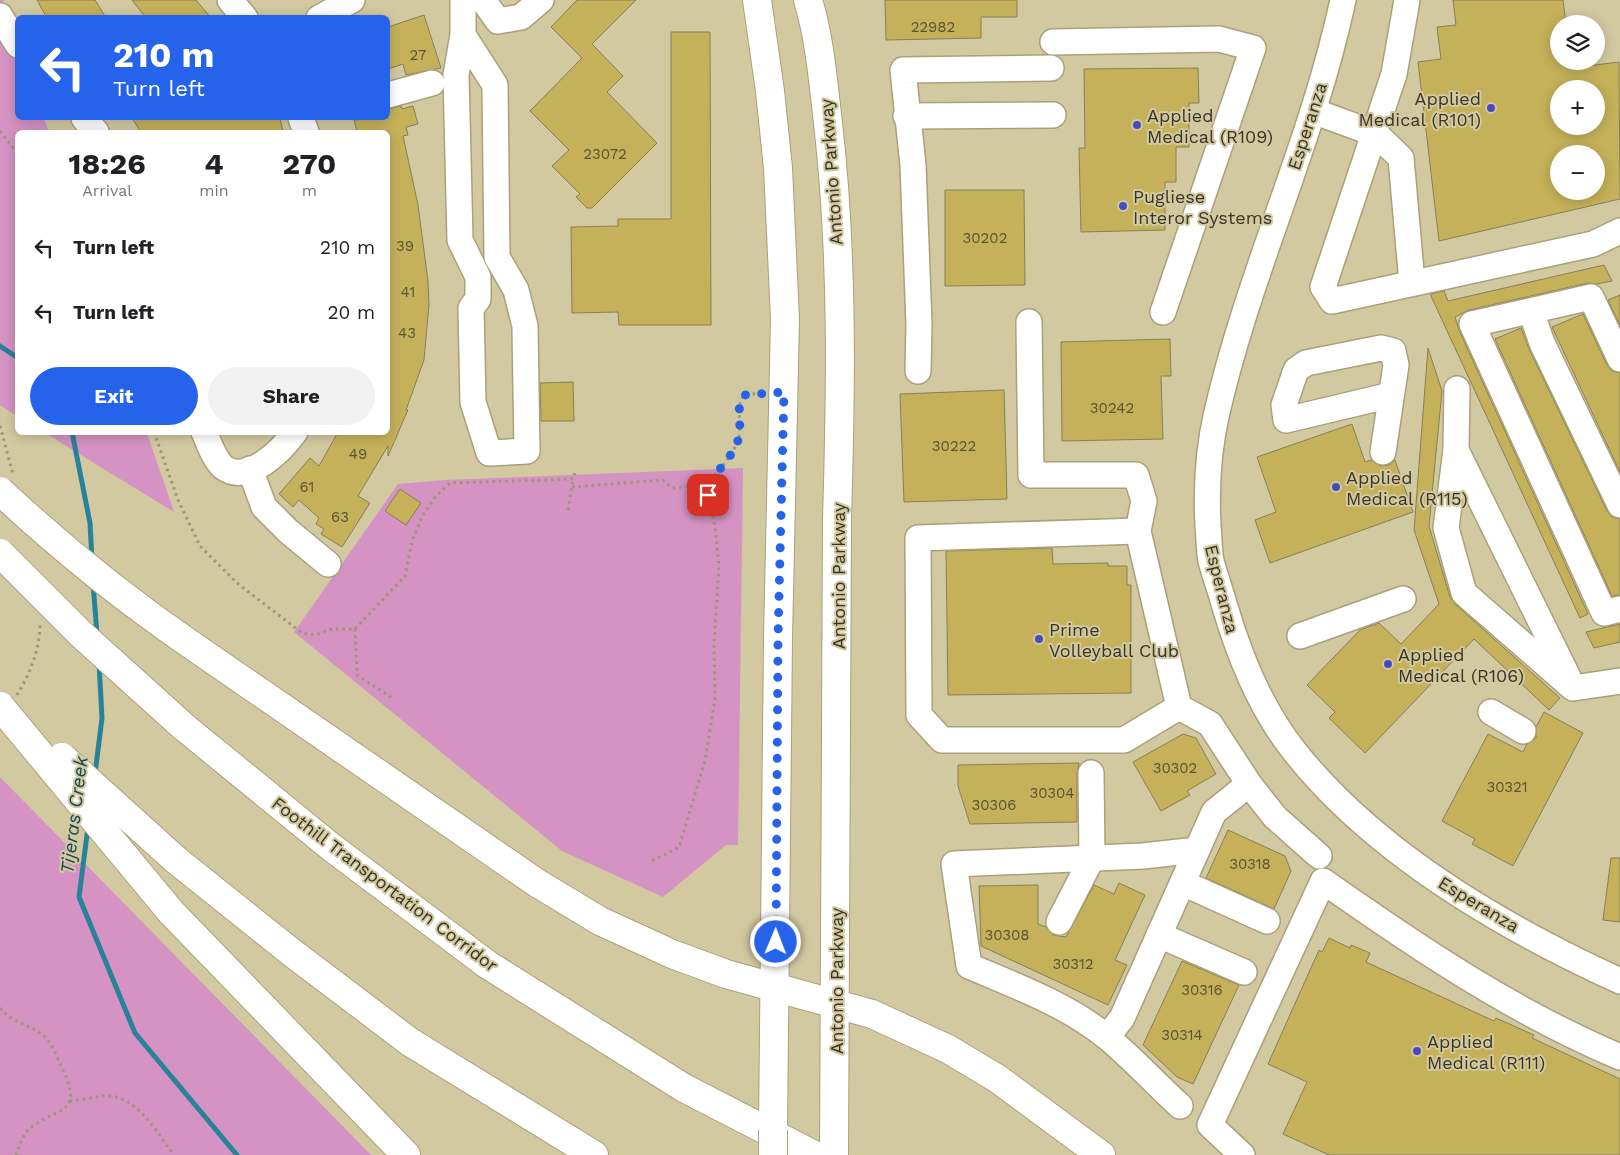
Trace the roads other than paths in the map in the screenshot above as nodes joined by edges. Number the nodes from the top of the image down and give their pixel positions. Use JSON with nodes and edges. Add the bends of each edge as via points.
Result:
{"nodes":[{"id":1,"x":230,"y":0,"type":"edge"},
{"id":2,"x":352,"y":0,"type":"edge"},
{"id":3,"x":463,"y":0,"type":"edge"},
{"id":4,"x":483,"y":0,"type":"edge"},
{"id":5,"x":541,"y":0,"type":"edge"},
{"id":6,"x":757,"y":0,"type":"edge"},
{"id":7,"x":808,"y":0,"type":"edge"},
{"id":8,"x":827,"y":0,"type":"edge"},
{"id":9,"x":1343,"y":0,"type":"edge"},
{"id":10,"x":1407,"y":0,"type":"edge"},
{"id":11,"x":242,"y":15,"type":"edge"},
{"id":12,"x":324,"y":15,"type":"edge"},
{"id":13,"x":0,"y":16,"type":"edge"},
{"id":14,"x":818,"y":32,"type":"junction"},
{"id":15,"x":463,"y":35,"type":"junction"},
{"id":16,"x":15,"y":40,"type":"edge"},
{"id":17,"x":1053,"y":42,"type":"dead end"},
{"id":18,"x":1051,"y":68,"type":"dead end"},
{"id":19,"x":432,"y":83,"type":"dead end"},
{"id":20,"x":390,"y":94,"type":"edge"},
{"id":21,"x":1313,"y":111,"type":"junction"},
{"id":22,"x":1053,"y":115,"type":"dead end"},
{"id":23,"x":906,"y":116,"type":"junction"},
{"id":24,"x":86,"y":120,"type":"edge"},
{"id":25,"x":94,"y":130,"type":"edge"},
{"id":26,"x":1376,"y":134,"type":"junction"},
{"id":27,"x":1620,"y":231,"type":"edge"},
{"id":28,"x":1412,"y":283,"type":"junction"},
{"id":29,"x":1531,"y":311,"type":"junction"},
{"id":30,"x":1163,"y":312,"type":"dead end"},
{"id":31,"x":1030,"y":322,"type":"dead end"},
{"id":32,"x":1620,"y":359,"type":"edge"},
{"id":33,"x":918,"y":371,"type":"dead end"},
{"id":34,"x":1457,"y":389,"type":"dead end"},
{"id":35,"x":1391,"y":395,"type":"dead end"},
{"id":36,"x":205,"y":435,"type":"edge"},
{"id":37,"x":293,"y":435,"type":"edge"},
{"id":38,"x":1456,"y":450,"type":"junction"},
{"id":39,"x":1383,"y":452,"type":"dead end"},
{"id":40,"x":243,"y":470,"type":"junction"},
{"id":41,"x":0,"y":491,"type":"edge"},
{"id":42,"x":1620,"y":505,"type":"edge"},
{"id":43,"x":1138,"y":531,"type":"junction"},
{"id":44,"x":0,"y":553,"type":"edge"},
{"id":45,"x":328,"y":564,"type":"dead end"},
{"id":46,"x":1403,"y":599,"type":"dead end"},
{"id":47,"x":1620,"y":609,"type":"edge"},
{"id":48,"x":1300,"y":636,"type":"dead end"},
{"id":49,"x":1620,"y":681,"type":"edge"},
{"id":50,"x":1573,"y":688,"type":"junction"},
{"id":51,"x":0,"y":693,"type":"edge"},
{"id":52,"x":0,"y":706,"type":"edge"},
{"id":53,"x":1179,"y":707,"type":"junction"},
{"id":54,"x":1491,"y":712,"type":"dead end"},
{"id":55,"x":1523,"y":731,"type":"dead end"},
{"id":56,"x":1091,"y":773,"type":"dead end"},
{"id":57,"x":1249,"y":784,"type":"junction"},
{"id":58,"x":1197,"y":850,"type":"junction"},
{"id":59,"x":1319,"y":856,"type":"dead end"},
{"id":60,"x":1092,"y":858,"type":"junction"},
{"id":61,"x":1183,"y":883,"type":"junction"},
{"id":62,"x":1267,"y":921,"type":"dead end"},
{"id":63,"x":1059,"y":922,"type":"dead end"},
{"id":64,"x":1160,"y":935,"type":"junction"},
{"id":65,"x":1244,"y":972,"type":"dead end"},
{"id":66,"x":1620,"y":981,"type":"edge"},
{"id":67,"x":775,"y":989,"type":"junction"},
{"id":68,"x":836,"y":1005,"type":"junction"},
{"id":69,"x":1107,"y":1037,"type":"junction"},
{"id":70,"x":1620,"y":1057,"type":"edge"},
{"id":71,"x":1180,"y":1106,"type":"dead end"},
{"id":72,"x":406,"y":1155,"type":"edge"},
{"id":73,"x":594,"y":1155,"type":"edge"},
{"id":74,"x":773,"y":1155,"type":"edge"},
{"id":75,"x":814,"y":1155,"type":"edge"},
{"id":76,"x":834,"y":1155,"type":"edge"},
{"id":77,"x":1101,"y":1155,"type":"edge"},
{"id":78,"x":1242,"y":1155,"type":"edge"}],
"edges":[{"from":1,"to":11,"type":"street"},
{"from":2,"to":12,"type":"street"},
{"from":3,"to":15,"type":"street"},
{"from":4,"to":5,"type":"street","via":[[498,22],[520,17]]},
{"from":6,"to":67,"type":"main road","via":[[778,168],[784,310]]},
{"from":7,"to":14,"type":"main road","name":"Antonio Parkway"},
{"from":8,"to":14,"type":"main road"},
{"from":9,"to":21,"type":"street","name":"Esperanza"},
{"from":10,"to":26,"type":"street","via":[[1394,74]]},
{"from":13,"to":16,"type":"street"},
{"from":14,"to":68,"type":"main road","name":"Antonio Parkway","via":[[836,194],[840,423]]},
{"from":15,"to":15,"type":"street","via":[[456,75],[460,240],[478,277],[478,299],[471,308],[473,402],[489,453],[527,451],[525,326],[516,290],[497,257],[495,85]]},
{"from":17,"to":30,"type":"street","via":[[1219,38],[1252,48]]},
{"from":18,"to":23,"type":"street","via":[[903,70]]},
{"from":19,"to":20,"type":"street"},
{"from":21,"to":26,"type":"street"},
{"from":21,"to":66,"type":"street","name":"Esperanza","via":[[1237,335],[1208,456],[1211,558],[1236,642],[1260,697],[1294,751],[1353,816],[1421,869],[1499,918]]},
{"from":22,"to":23,"type":"street"},
{"from":23,"to":33,"type":"street","via":[[913,165]]},
{"from":24,"to":25,"type":"street"},
{"from":26,"to":28,"type":"street","via":[[1400,158]]},
{"from":26,"to":28,"type":"street","via":[[1323,287],[1332,300]]},
{"from":27,"to":28,"type":"street","via":[[1593,244]]},
{"from":29,"to":32,"type":"street","via":[[1591,297]]},
{"from":29,"to":42,"type":"street","via":[[1542,343]]},
{"from":29,"to":47,"type":"street","via":[[1472,324],[1604,613]]},
{"from":31,"to":43,"type":"street","via":[[1031,475],[1136,475],[1144,501]]},
{"from":34,"to":38,"type":"street"},
{"from":35,"to":39,"type":"street"},
{"from":36,"to":40,"type":"street","via":[[224,467]]},
{"from":37,"to":40,"type":"street","via":[[265,464]]},
{"from":38,"to":50,"type":"street"},
{"from":38,"to":50,"type":"street","via":[[1446,528],[1464,593]]},
{"from":40,"to":45,"type":"street","via":[[264,507]]},
{"from":41,"to":67,"type":"main road","bridge":true,"via":[[87,568],[143,612],[537,883],[600,921],[672,954]]},
{"from":43,"to":53,"type":"street"},
{"from":43,"to":53,"type":"street","via":[[918,538],[919,715],[942,740],[1124,740]]},
{"from":44,"to":75,"type":"main road","name":"Foothill Transportation Corridor","bridge":true,"via":[[82,635],[184,727],[331,848],[488,964],[684,1088]]},
{"from":46,"to":48,"type":"street"},
{"from":49,"to":50,"type":"street"},
{"from":51,"to":73,"type":"main road","bridge":true,"via":[[83,777],[176,860],[292,952],[410,1042]]},
{"from":52,"to":72,"type":"main road","bridge":true,"via":[[171,912]]},
{"from":53,"to":57,"type":"street","via":[[1210,724]]},
{"from":54,"to":55,"type":"street"},
{"from":56,"to":60,"type":"street"},
{"from":57,"to":58,"type":"street","via":[[1214,812]]},
{"from":57,"to":59,"type":"street","via":[[1275,817]]},
{"from":58,"to":60,"type":"street"},
{"from":58,"to":61,"type":"street"},
{"from":60,"to":63,"type":"street"},
{"from":60,"to":69,"type":"street","via":[[954,864],[969,966],[1071,1013]]},
{"from":61,"to":62,"type":"street"},
{"from":61,"to":64,"type":"street"},
{"from":64,"to":65,"type":"street"},
{"from":64,"to":69,"type":"street","via":[[1122,1018]]},
{"from":67,"to":68,"type":"main road"},
{"from":67,"to":74,"type":"main road","bridge":true},
{"from":68,"to":76,"type":"main road","name":"Antonio Parkway"},
{"from":68,"to":77,"type":"main road","via":[[872,1014],[998,1078]]},
{"from":69,"to":71,"type":"street"},
{"from":70,"to":78,"type":"street","via":[[1533,1015],[1448,967],[1323,881],[1210,1125]]}]}
